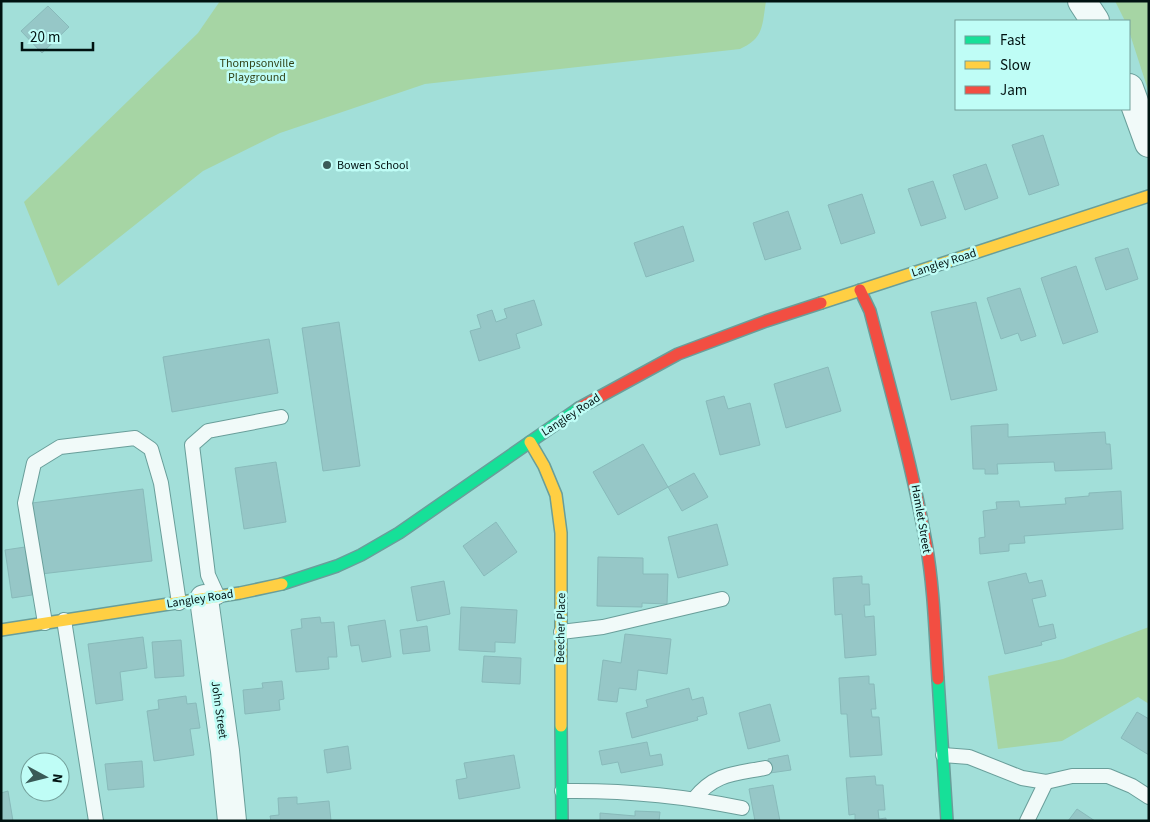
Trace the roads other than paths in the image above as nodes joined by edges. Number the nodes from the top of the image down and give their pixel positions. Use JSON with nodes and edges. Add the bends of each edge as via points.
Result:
{"nodes":[{"id":1,"x":1082,"y":1,"type":"edge"},
{"id":2,"x":1094,"y":20,"type":"edge"},
{"id":3,"x":1130,"y":91,"type":"edge"},
{"id":4,"x":1149,"y":143,"type":"edge"},
{"id":5,"x":1149,"y":196,"type":"edge"},
{"id":6,"x":860,"y":290,"type":"junction"},
{"id":7,"x":280,"y":417,"type":"dead end"},
{"id":8,"x":530,"y":442,"type":"junction"},
{"id":9,"x":722,"y":599,"type":"dead end"},
{"id":10,"x":200,"y":600,"type":"junction"},
{"id":11,"x":64,"y":620,"type":"junction"},
{"id":12,"x":45,"y":623,"type":"junction"},
{"id":13,"x":1,"y":630,"type":"edge"},
{"id":14,"x":561,"y":632,"type":"junction"},
{"id":15,"x":943,"y":755,"type":"junction"},
{"id":16,"x":765,"y":768,"type":"dead end"},
{"id":17,"x":1046,"y":782,"type":"junction"},
{"id":18,"x":562,"y":791,"type":"junction"},
{"id":19,"x":1149,"y":797,"type":"edge"},
{"id":20,"x":694,"y":799,"type":"junction"},
{"id":21,"x":742,"y":808,"type":"dead end"},
{"id":22,"x":96,"y":821,"type":"edge"},
{"id":23,"x":232,"y":821,"type":"edge"},
{"id":24,"x":562,"y":821,"type":"edge"},
{"id":25,"x":947,"y":821,"type":"edge"},
{"id":26,"x":1027,"y":821,"type":"edge"}],
"edges":[{"from":1,"to":2,"type":"street"},
{"from":3,"to":4,"type":"street"},
{"from":5,"to":6,"type":"street","name":"Langley Road"},
{"from":6,"to":8,"type":"street","name":"Langley Road","via":[[678,354],[600,396]]},
{"from":6,"to":15,"type":"street","name":"Hamlet Street","via":[[870,311],[923,525],[932,591]]},
{"from":7,"to":10,"type":"lane","via":[[208,431],[192,445],[208,575]]},
{"from":8,"to":10,"type":"street","name":"Langley Road","via":[[399,533],[361,555],[289,582]]},
{"from":8,"to":14,"type":"street","name":"Beecher Place","via":[[556,495],[559,513]]},
{"from":9,"to":14,"type":"lane","via":[[603,627]]},
{"from":10,"to":11,"type":"street","name":"Langley Road"},
{"from":10,"to":12,"type":"lane","via":[[151,449],[135,438],[60,447],[34,463],[25,503]]},
{"from":10,"to":23,"type":"street","name":"John Street","via":[[225,751]]},
{"from":11,"to":12,"type":"street","name":"Langley Road"},
{"from":11,"to":22,"type":"lane"},
{"from":12,"to":13,"type":"street","name":"Langley Road"},
{"from":14,"to":18,"type":"street","name":"Beecher Place"},
{"from":15,"to":17,"type":"lane","via":[[969,757],[1022,778]]},
{"from":15,"to":25,"type":"street","name":"Hamlet Street"},
{"from":16,"to":20,"type":"lane","via":[[712,781]]},
{"from":17,"to":19,"type":"lane","via":[[1072,776],[1108,776]]},
{"from":17,"to":26,"type":"lane"},
{"from":18,"to":20,"type":"lane"},
{"from":18,"to":24,"type":"street","name":"Beecher Place"},
{"from":20,"to":21,"type":"lane"}]}
